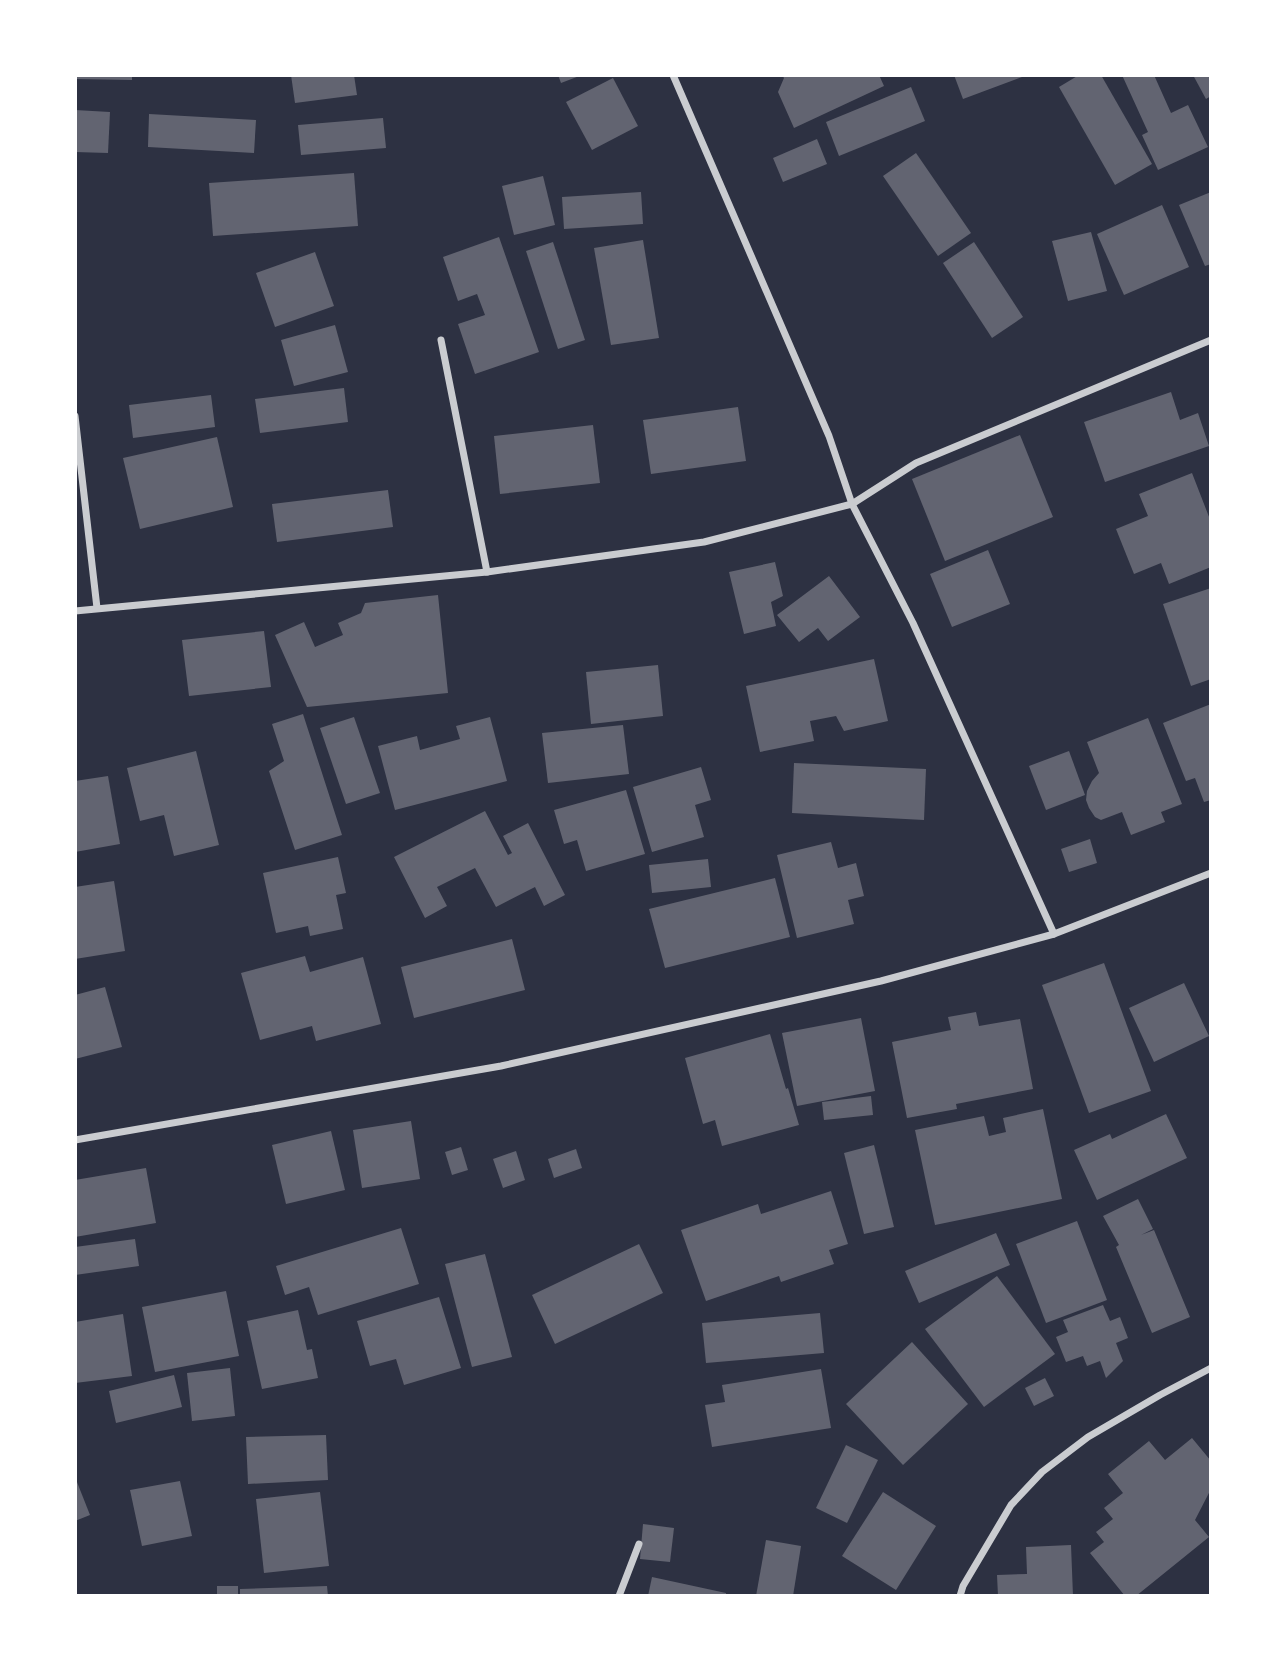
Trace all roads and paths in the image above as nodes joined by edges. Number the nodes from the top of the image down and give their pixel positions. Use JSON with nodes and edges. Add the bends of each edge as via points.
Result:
{"nodes":[{"id":1,"x":673,"y":75,"type":"edge"},
{"id":2,"x":441,"y":340,"type":"dead end"},
{"id":3,"x":1211,"y":340,"type":"edge"},
{"id":4,"x":75,"y":416,"type":"edge"},
{"id":5,"x":852,"y":504,"type":"junction"},
{"id":6,"x":487,"y":572,"type":"junction"},
{"id":7,"x":97,"y":608,"type":"junction"},
{"id":8,"x":75,"y":611,"type":"edge"},
{"id":9,"x":1211,"y":873,"type":"edge"},
{"id":10,"x":1054,"y":934,"type":"junction"},
{"id":11,"x":75,"y":1140,"type":"edge"},
{"id":12,"x":1211,"y":1368,"type":"edge"},
{"id":13,"x":639,"y":1544,"type":"dead end"},
{"id":14,"x":619,"y":1596,"type":"edge"},
{"id":15,"x":960,"y":1596,"type":"edge"}],
"edges":[{"from":1,"to":5,"type":"street","via":[[829,436]]},
{"from":2,"to":6,"type":"street"},
{"from":3,"to":5,"type":"street","via":[[916,463]]},
{"from":4,"to":7,"type":"street"},
{"from":5,"to":6,"type":"street","via":[[705,542]]},
{"from":5,"to":10,"type":"street","via":[[918,636]]},
{"from":6,"to":7,"type":"street"},
{"from":7,"to":8,"type":"street"},
{"from":9,"to":10,"type":"street"},
{"from":10,"to":11,"type":"street","via":[[881,982],[501,1066]]},
{"from":12,"to":15,"type":"street","via":[[1088,1437],[1042,1472],[1011,1505]]},
{"from":13,"to":14,"type":"street"}]}
